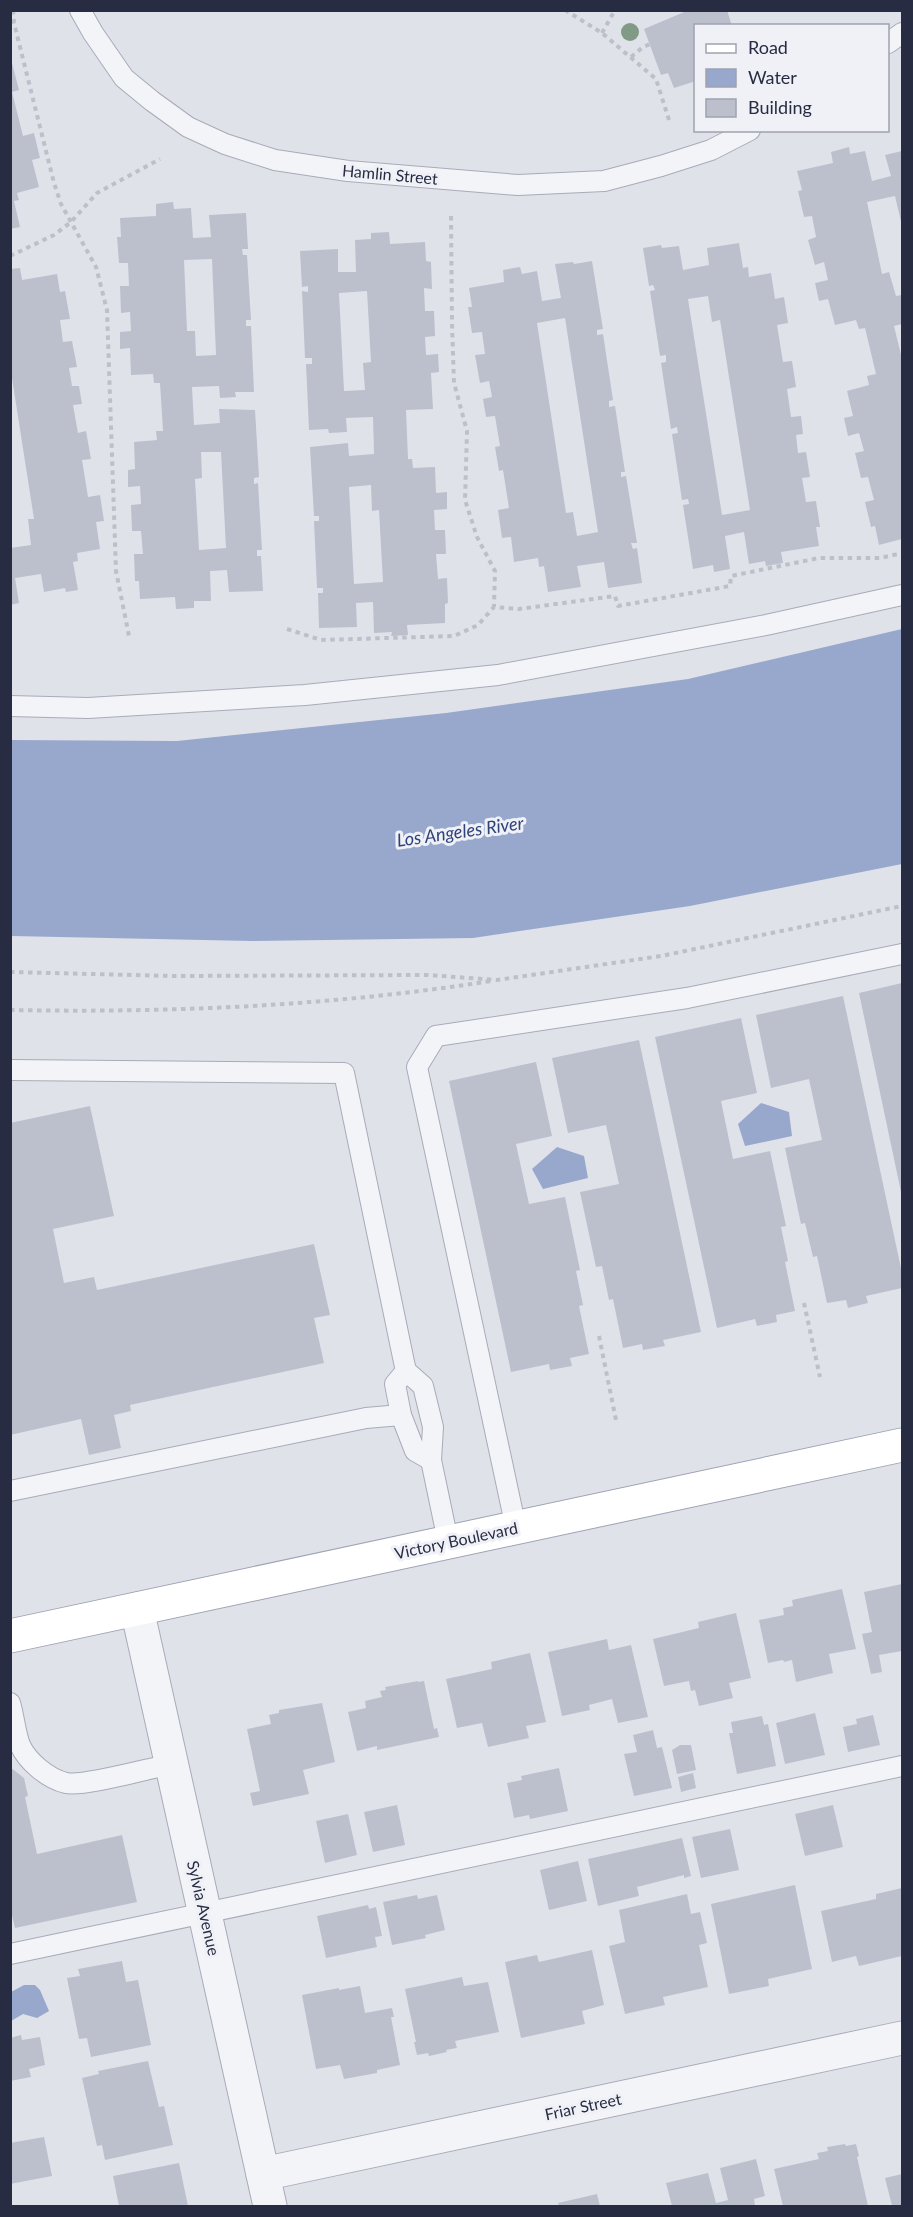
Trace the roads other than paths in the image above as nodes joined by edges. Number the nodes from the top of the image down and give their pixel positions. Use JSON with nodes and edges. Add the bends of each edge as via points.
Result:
{"nodes":[{"id":1,"x":80,"y":10,"type":"edge"},
{"id":2,"x":903,"y":33,"type":"edge"},
{"id":3,"x":889,"y":42,"type":"edge"},
{"id":4,"x":746,"y":132,"type":"edge"},
{"id":5,"x":903,"y":595,"type":"edge"},
{"id":6,"x":10,"y":706,"type":"edge"},
{"id":7,"x":903,"y":954,"type":"edge"},
{"id":8,"x":10,"y":1070,"type":"edge"},
{"id":9,"x":406,"y":1371,"type":"junction"},
{"id":10,"x":401,"y":1415,"type":"junction"},
{"id":11,"x":903,"y":1445,"type":"edge"},
{"id":12,"x":431,"y":1460,"type":"junction"},
{"id":13,"x":10,"y":1491,"type":"edge"},
{"id":14,"x":516,"y":1527,"type":"junction"},
{"id":15,"x":448,"y":1541,"type":"junction"},
{"id":16,"x":137,"y":1609,"type":"junction"},
{"id":17,"x":10,"y":1636,"type":"edge"},
{"id":18,"x":10,"y":1703,"type":"edge"},
{"id":19,"x":172,"y":1764,"type":"junction"},
{"id":20,"x":903,"y":1766,"type":"edge"},
{"id":21,"x":205,"y":1913,"type":"junction"},
{"id":22,"x":10,"y":1954,"type":"edge"},
{"id":23,"x":903,"y":2038,"type":"edge"},
{"id":24,"x":263,"y":2174,"type":"junction"},
{"id":25,"x":270,"y":2206,"type":"edge"}],
"edges":[{"from":1,"to":4,"type":"lane","name":"Hamlin Street","via":[[124,78],[152,101],[188,128],[275,160],[348,171],[518,185],[604,181],[711,150]]},
{"from":2,"to":3,"type":"lane"},
{"from":5,"to":6,"type":"lane","via":[[498,675],[271,697],[88,708]]},
{"from":7,"to":14,"type":"lane","via":[[687,998],[436,1036],[417,1067]]},
{"from":8,"to":9,"type":"lane","via":[[344,1073]]},
{"from":9,"to":10,"type":"lane","via":[[395,1384]]},
{"from":9,"to":12,"type":"lane","via":[[423,1386],[434,1427]]},
{"from":10,"to":12,"type":"lane","via":[[415,1451]]},
{"from":10,"to":13,"type":"lane","via":[[366,1418]]},
{"from":11,"to":14,"type":"main road","name":"Victory Boulevard"},
{"from":12,"to":15,"type":"lane"},
{"from":14,"to":15,"type":"main road","name":"Victory Boulevard"},
{"from":15,"to":16,"type":"main road","name":"Victory Boulevard"},
{"from":16,"to":17,"type":"main road","name":"Victory Boulevard"},
{"from":16,"to":19,"type":"street","name":"Sylvia Avenue"},
{"from":18,"to":19,"type":"lane","via":[[20,1744],[30,1760],[67,1784]]},
{"from":19,"to":21,"type":"street","name":"Sylvia Avenue"},
{"from":20,"to":21,"type":"lane"},
{"from":21,"to":22,"type":"lane"},
{"from":21,"to":24,"type":"street","name":"Sylvia Avenue"},
{"from":23,"to":24,"type":"street","name":"Friar Street"},
{"from":24,"to":25,"type":"street","name":"Sylvia Avenue"}]}
